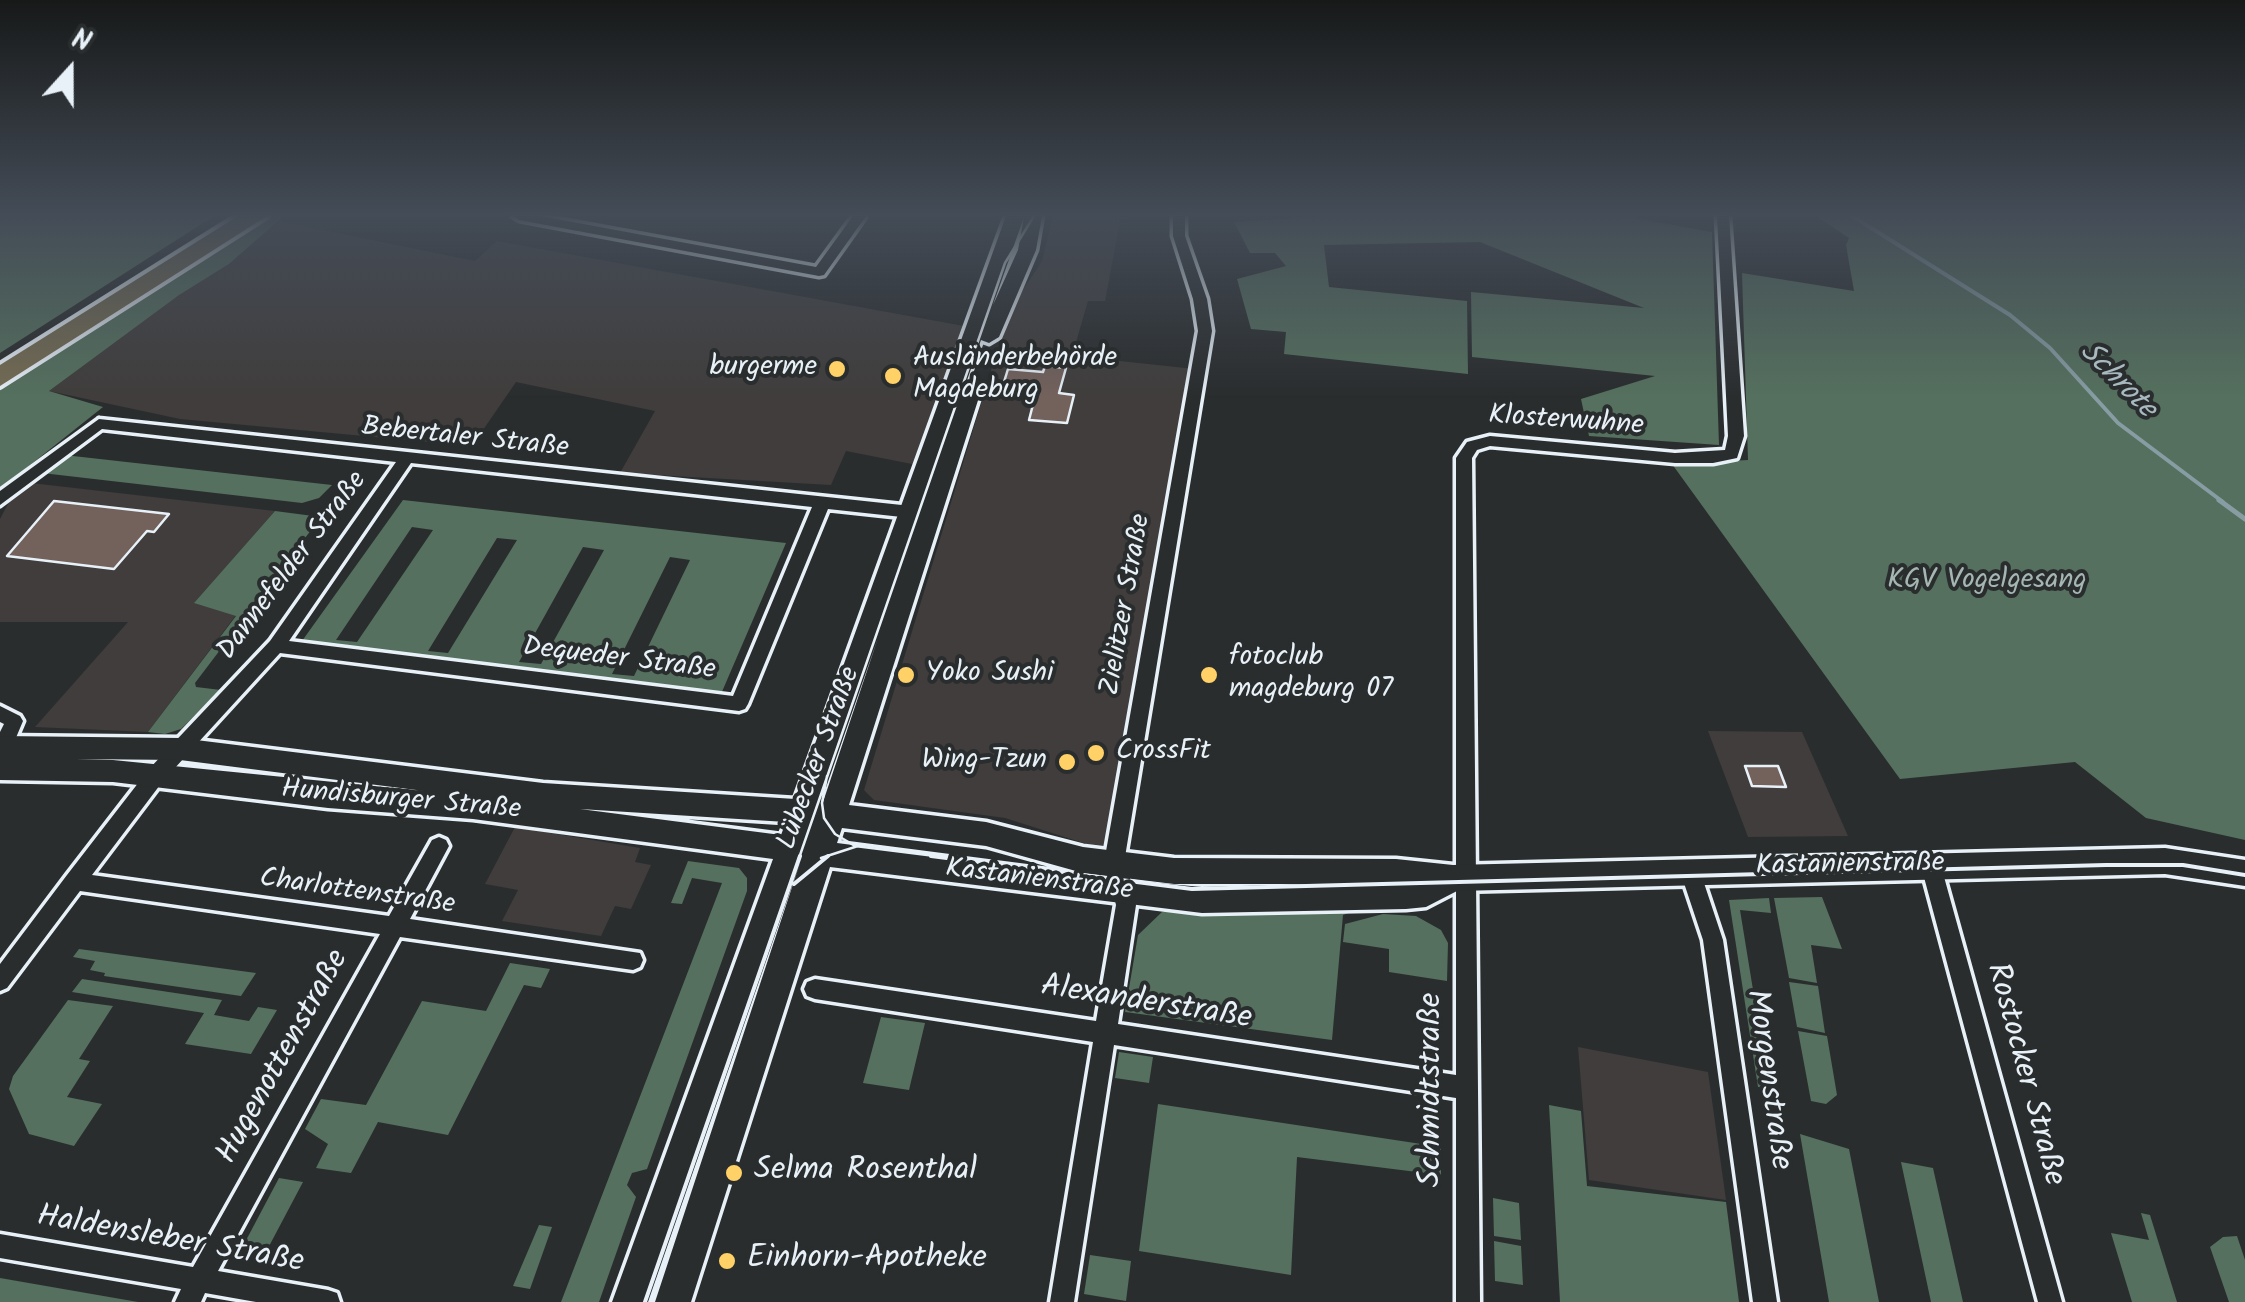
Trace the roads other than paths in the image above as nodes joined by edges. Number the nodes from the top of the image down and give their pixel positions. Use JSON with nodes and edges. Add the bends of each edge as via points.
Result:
{"nodes":[{"id":1,"x":142,"y":277,"type":"edge"},
{"id":2,"x":159,"y":277,"type":"edge"},
{"id":3,"x":995,"y":277,"type":"edge"},
{"id":4,"x":1014,"y":277,"type":"edge"},
{"id":5,"x":1193,"y":277,"type":"edge"},
{"id":6,"x":1727,"y":277,"type":"edge"},
{"id":7,"x":0,"y":363,"type":"edge"},
{"id":8,"x":0,"y":377,"type":"edge"},
{"id":9,"x":406,"y":459,"type":"junction"},
{"id":10,"x":0,"y":499,"type":"edge"},
{"id":11,"x":822,"y":504,"type":"junction"},
{"id":12,"x":912,"y":512,"type":"junction"},
{"id":13,"x":276,"y":646,"type":"junction"},
{"id":14,"x":0,"y":713,"type":"edge"},
{"id":15,"x":180,"y":749,"type":"junction"},
{"id":16,"x":1,"y":754,"type":"edge"},
{"id":17,"x":156,"y":775,"type":"junction"},
{"id":18,"x":815,"y":813,"type":"junction"},
{"id":19,"x":439,"y":846,"type":"dead end"},
{"id":20,"x":802,"y":852,"type":"junction"},
{"id":21,"x":1932,"y":866,"type":"junction"},
{"id":22,"x":1690,"y":871,"type":"junction"},
{"id":23,"x":2245,"y":873,"type":"edge"},
{"id":24,"x":1459,"y":878,"type":"junction"},
{"id":25,"x":1120,"y":880,"type":"junction"},
{"id":26,"x":74,"y":881,"type":"junction"},
{"id":27,"x":396,"y":927,"type":"junction"},
{"id":28,"x":633,"y":960,"type":"dead end"},
{"id":29,"x":0,"y":981,"type":"edge"},
{"id":30,"x":815,"y":989,"type":"dead end"},
{"id":31,"x":1104,"y":1032,"type":"junction"},
{"id":32,"x":1466,"y":1088,"type":"junction"},
{"id":33,"x":0,"y":1246,"type":"edge"},
{"id":34,"x":200,"y":1278,"type":"junction"},
{"id":35,"x":187,"y":1302,"type":"edge"},
{"id":36,"x":328,"y":1302,"type":"edge"},
{"id":37,"x":630,"y":1302,"type":"edge"},
{"id":38,"x":673,"y":1302,"type":"edge"},
{"id":39,"x":1062,"y":1302,"type":"edge"},
{"id":40,"x":1468,"y":1302,"type":"edge"},
{"id":41,"x":1766,"y":1302,"type":"edge"},
{"id":42,"x":2050,"y":1302,"type":"edge"}],
"edges":[{"from":1,"to":7,"type":"highway"},
{"from":2,"to":8,"type":"highway"},
{"from":3,"to":12,"type":"main road","name":"Lübecker Straße"},
{"from":4,"to":18,"type":"main road","name":"Lübecker Straße"},
{"from":5,"to":25,"type":"street","name":"Zielitzer Straße","via":[[1205,331]]},
{"from":6,"to":24,"type":"street","name":"Klosterwuhne","via":[[1732,454],[1675,458],[1490,441],[1466,452]]},
{"from":9,"to":10,"type":"street","name":"Bebertaler Straße","via":[[98,424]]},
{"from":9,"to":11,"type":"street","name":"Bebertaler Straße"},
{"from":9,"to":13,"type":"street","name":"Dannefelder Straße"},
{"from":11,"to":12,"type":"street","name":"Bebertaler Straße"},
{"from":11,"to":13,"type":"street","name":"Dequeder Straße","via":[[739,704]]},
{"from":12,"to":18,"type":"main road","name":"Lübecker Straße"},
{"from":13,"to":15,"type":"street","name":"Dannefelder Straße"},
{"from":14,"to":16,"type":"street","via":[[14,722]]},
{"from":15,"to":16,"type":"main road","name":"Hundisburger Straße"},
{"from":15,"to":17,"type":"street","name":"Dannefelder Straße"},
{"from":15,"to":18,"type":"main road","name":"Hundisburger Straße","via":[[544,795]]},
{"from":16,"to":17,"type":"main road","name":"Hundisburger Straße"},
{"from":17,"to":20,"type":"main road","name":"Hundisburger Straße","via":[[504,810]]},
{"from":17,"to":26,"type":"street","name":"Dannefelder Straße"},
{"from":18,"to":20,"type":"main road","name":"Lübecker Straße"},
{"from":18,"to":25,"type":"main road","name":"Kastanienstraße","via":[[986,834]]},
{"from":19,"to":27,"type":"street","name":"Hugenottenstraße"},
{"from":20,"to":25,"type":"main road","name":"Kastanienstraße"},
{"from":20,"to":37,"type":"main road","name":"Lübecker Straße"},
{"from":20,"to":38,"type":"main road","name":"Lübecker Straße"},
{"from":21,"to":22,"type":"main road","name":"Kastanienstraße"},
{"from":21,"to":23,"type":"main road","name":"Kastanienstraße","via":[[2165,861]]},
{"from":21,"to":42,"type":"street","name":"Rostocker Straße"},
{"from":22,"to":24,"type":"main road","name":"Kastanienstraße"},
{"from":22,"to":41,"type":"street","name":"Morgenstraße","via":[[1713,940]]},
{"from":24,"to":25,"type":"main road","name":"Kastanienstraße","via":[[1406,896],[1202,900]]},
{"from":24,"to":32,"type":"street","name":"Schmidtstraße"},
{"from":25,"to":31,"type":"street","name":"Zielitzer Straße","via":[[1126,906]]},
{"from":26,"to":27,"type":"street","name":"Charlottenstraße"},
{"from":26,"to":29,"type":"street","name":"Dannefelder Straße"},
{"from":27,"to":28,"type":"street","name":"Charlottenstraße"},
{"from":27,"to":34,"type":"street","name":"Hugenottenstraße"},
{"from":30,"to":31,"type":"street","name":"Alexanderstraße"},
{"from":31,"to":32,"type":"street","name":"Alexanderstraße"},
{"from":31,"to":39,"type":"street","name":"Zielitzer Straße"},
{"from":32,"to":40,"type":"street","name":"Schmidtstraße"},
{"from":33,"to":34,"type":"street","name":"Haldensleber Straße"},
{"from":34,"to":35,"type":"street","name":"Hugenottenstraße"},
{"from":34,"to":36,"type":"street","name":"Haldensleber Straße"}]}
